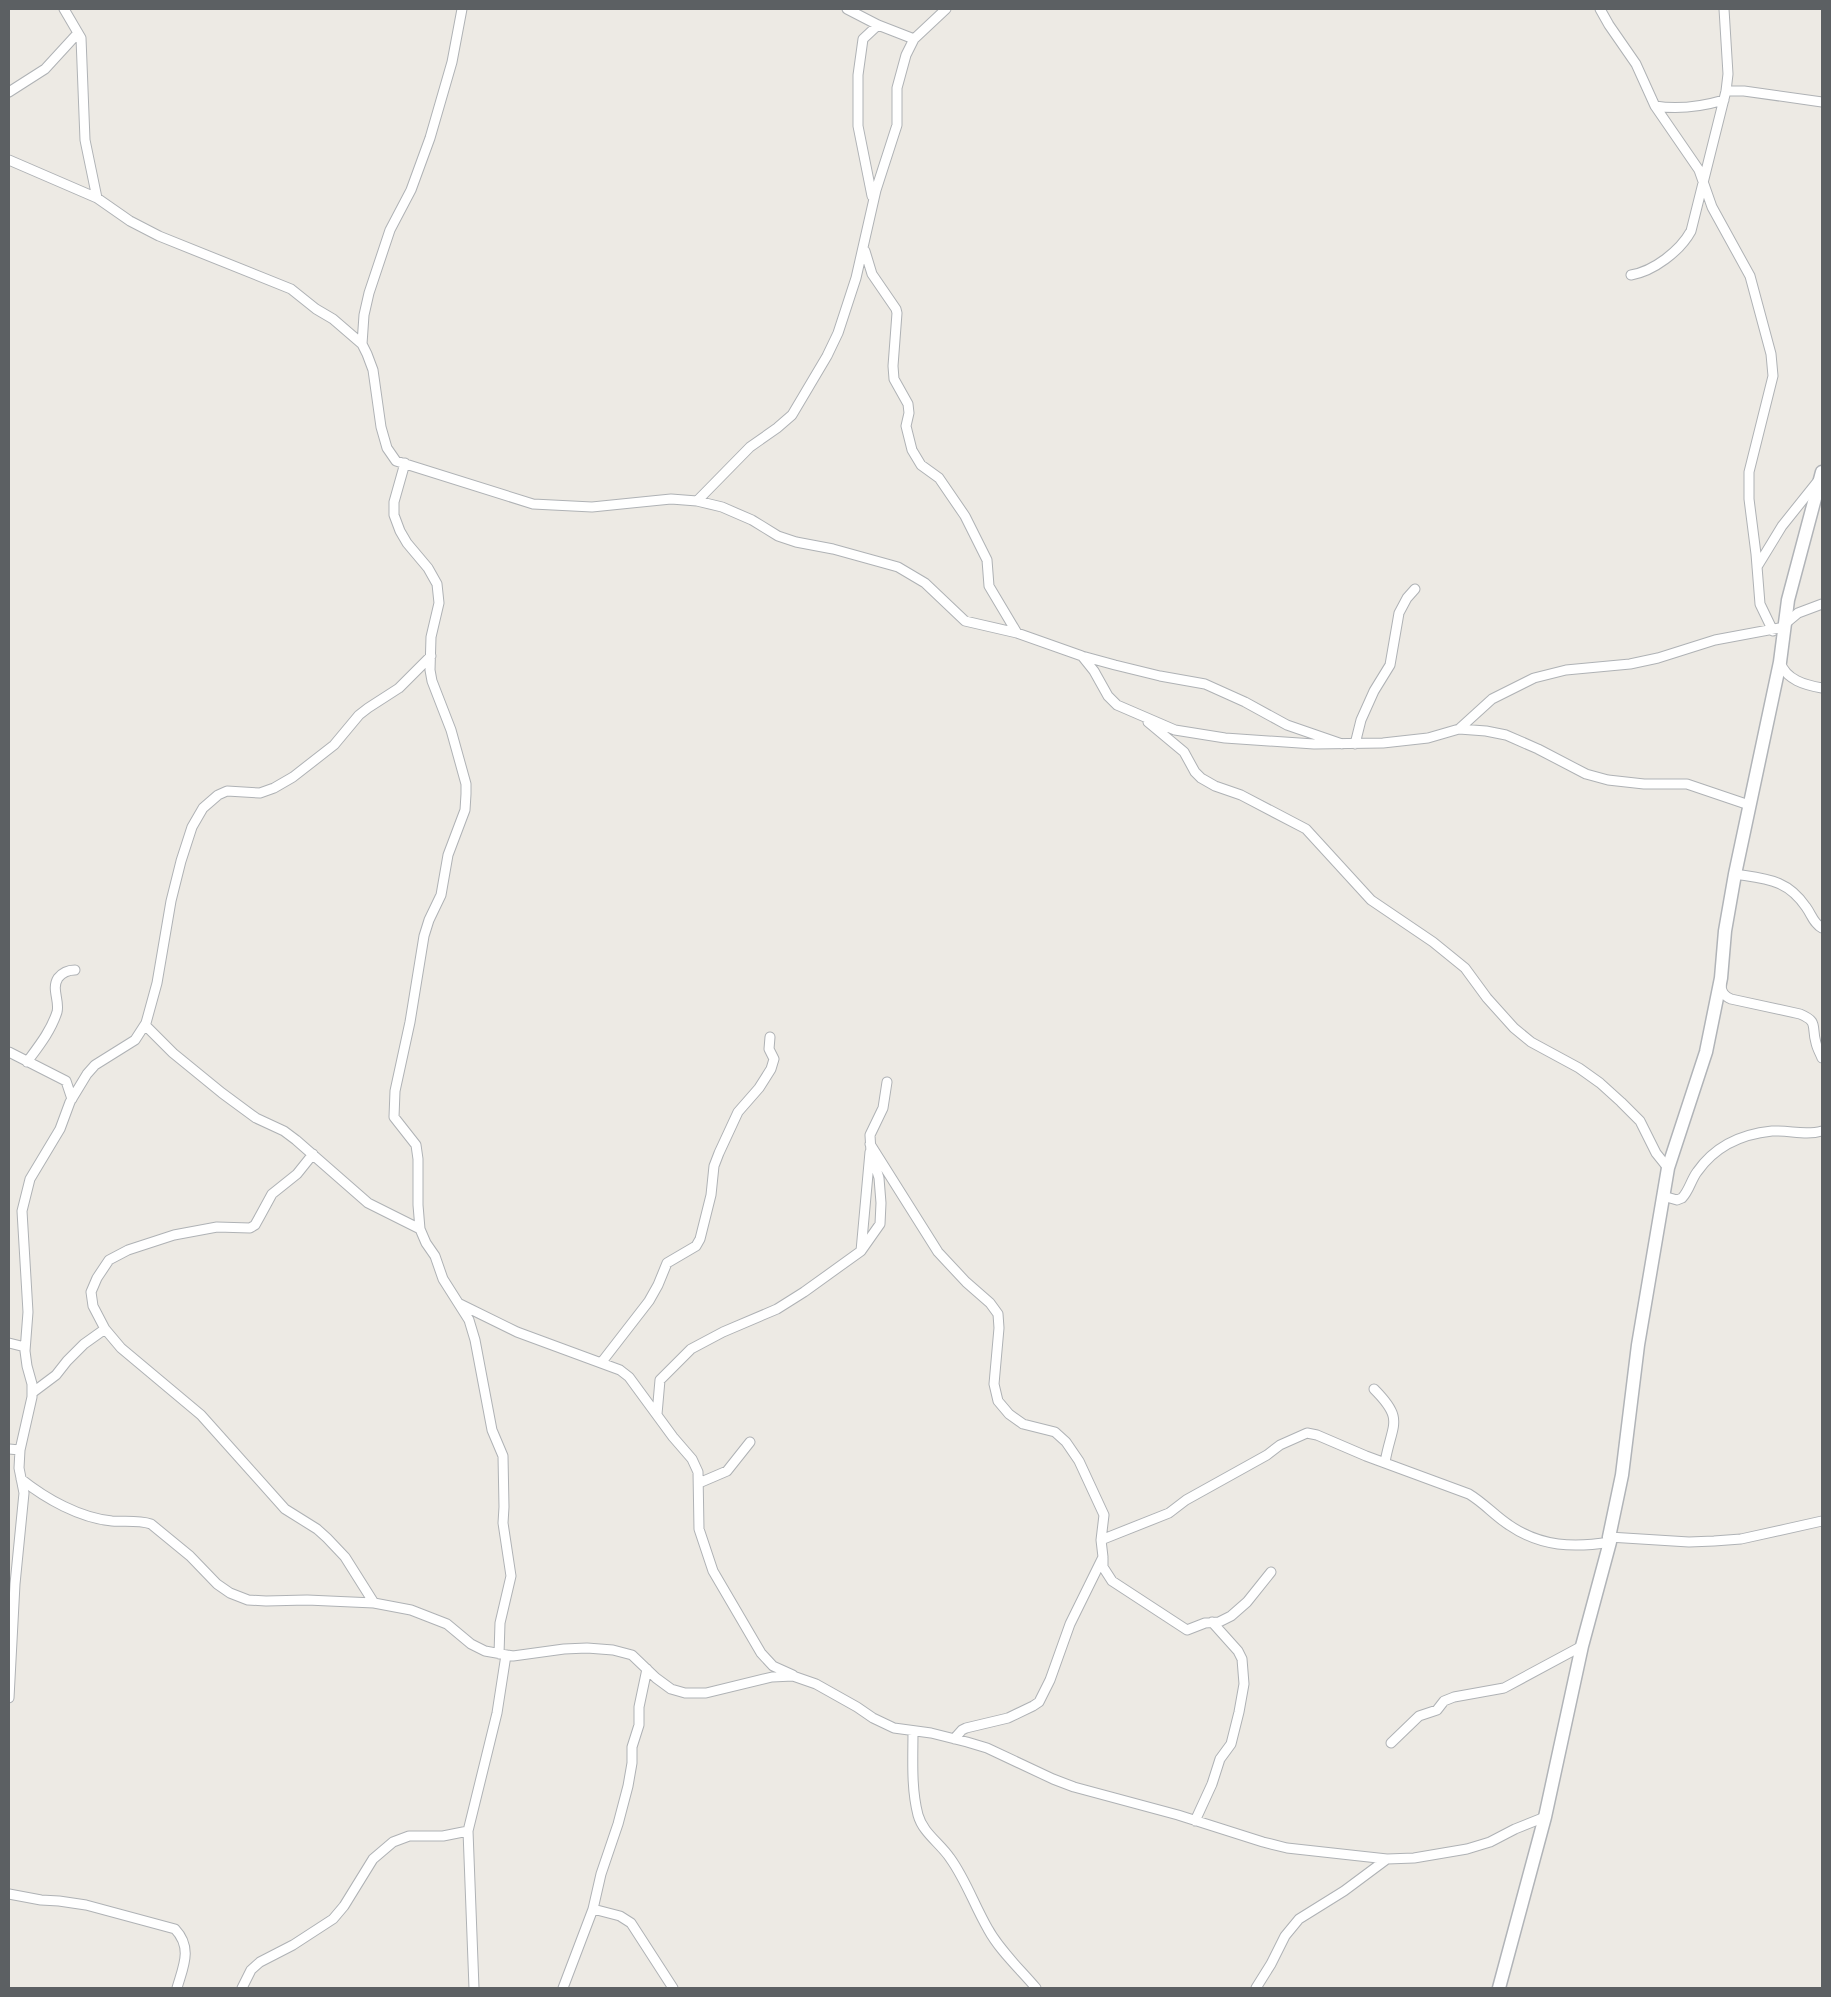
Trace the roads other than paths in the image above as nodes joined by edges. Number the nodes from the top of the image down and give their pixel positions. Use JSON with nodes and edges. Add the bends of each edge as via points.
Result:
{"nodes":[{"id":1,"x":64,"y":9,"type":"edge"},
{"id":2,"x":455,"y":9,"type":"edge"},
{"id":3,"x":462,"y":9,"type":"edge"},
{"id":4,"x":847,"y":9,"type":"edge"},
{"id":5,"x":946,"y":9,"type":"edge"},
{"id":6,"x":1600,"y":9,"type":"edge"},
{"id":7,"x":1724,"y":9,"type":"edge"},
{"id":8,"x":878,"y":25,"type":"junction"},
{"id":9,"x":78,"y":33,"type":"junction"},
{"id":10,"x":914,"y":38,"type":"junction"},
{"id":11,"x":9,"y":92,"type":"edge"},
{"id":12,"x":1725,"y":95,"type":"junction"},
{"id":13,"x":1822,"y":102,"type":"edge"},
{"id":14,"x":1655,"y":106,"type":"junction"},
{"id":15,"x":9,"y":160,"type":"edge"},
{"id":16,"x":1704,"y":180,"type":"junction"},
{"id":17,"x":97,"y":198,"type":"junction"},
{"id":18,"x":872,"y":204,"type":"junction"},
{"id":19,"x":864,"y":246,"type":"junction"},
{"id":20,"x":1631,"y":275,"type":"dead end"},
{"id":21,"x":362,"y":344,"type":"junction"},
{"id":22,"x":405,"y":464,"type":"junction"},
{"id":23,"x":1822,"y":474,"type":"edge"},
{"id":24,"x":697,"y":501,"type":"junction"},
{"id":25,"x":1757,"y":567,"type":"junction"},
{"id":26,"x":1415,"y":589,"type":"dead end"},
{"id":27,"x":1822,"y":604,"type":"edge"},
{"id":28,"x":1781,"y":627,"type":"junction"},
{"id":29,"x":1017,"y":633,"type":"junction"},
{"id":30,"x":431,"y":656,"type":"junction"},
{"id":31,"x":1082,"y":656,"type":"junction"},
{"id":32,"x":1780,"y":662,"type":"junction"},
{"id":33,"x":1822,"y":688,"type":"edge"},
{"id":34,"x":1138,"y":714,"type":"junction"},
{"id":35,"x":1459,"y":729,"type":"junction"},
{"id":36,"x":1342,"y":744,"type":"junction"},
{"id":37,"x":1355,"y":744,"type":"junction"},
{"id":38,"x":1749,"y":805,"type":"junction"},
{"id":39,"x":1734,"y":874,"type":"junction"},
{"id":40,"x":1822,"y":928,"type":"edge"},
{"id":41,"x":74,"y":970,"type":"dead end"},
{"id":42,"x":1721,"y":978,"type":"junction"},
{"id":43,"x":145,"y":1026,"type":"junction"},
{"id":44,"x":770,"y":1038,"type":"dead end"},
{"id":45,"x":9,"y":1052,"type":"edge"},
{"id":46,"x":1822,"y":1058,"type":"edge"},
{"id":47,"x":27,"y":1062,"type":"junction"},
{"id":48,"x":887,"y":1082,"type":"dead end"},
{"id":49,"x":72,"y":1099,"type":"junction"},
{"id":50,"x":1822,"y":1131,"type":"edge"},
{"id":51,"x":870,"y":1148,"type":"junction"},
{"id":52,"x":313,"y":1154,"type":"junction"},
{"id":53,"x":1668,"y":1168,"type":"junction"},
{"id":54,"x":1664,"y":1196,"type":"junction"},
{"id":55,"x":420,"y":1229,"type":"junction"},
{"id":56,"x":861,"y":1251,"type":"junction"},
{"id":57,"x":460,"y":1304,"type":"junction"},
{"id":58,"x":105,"y":1329,"type":"junction"},
{"id":59,"x":9,"y":1342,"type":"edge"},
{"id":60,"x":25,"y":1347,"type":"junction"},
{"id":61,"x":601,"y":1363,"type":"junction"},
{"id":62,"x":1374,"y":1389,"type":"dead end"},
{"id":63,"x":32,"y":1393,"type":"junction"},
{"id":64,"x":657,"y":1414,"type":"junction"},
{"id":65,"x":750,"y":1442,"type":"dead end"},
{"id":66,"x":9,"y":1449,"type":"edge"},
{"id":67,"x":20,"y":1450,"type":"junction"},
{"id":68,"x":1385,"y":1462,"type":"junction"},
{"id":69,"x":21,"y":1479,"type":"junction"},
{"id":70,"x":699,"y":1483,"type":"junction"},
{"id":71,"x":1822,"y":1521,"type":"edge"},
{"id":72,"x":1610,"y":1539,"type":"junction"},
{"id":73,"x":1101,"y":1540,"type":"junction"},
{"id":74,"x":1103,"y":1557,"type":"junction"},
{"id":75,"x":1271,"y":1572,"type":"dead end"},
{"id":76,"x":374,"y":1603,"type":"junction"},
{"id":77,"x":1212,"y":1622,"type":"junction"},
{"id":78,"x":1582,"y":1646,"type":"junction"},
{"id":79,"x":503,"y":1655,"type":"junction"},
{"id":80,"x":647,"y":1669,"type":"junction"},
{"id":81,"x":793,"y":1676,"type":"junction"},
{"id":82,"x":9,"y":1698,"type":"edge"},
{"id":83,"x":913,"y":1731,"type":"junction"},
{"id":84,"x":954,"y":1739,"type":"junction"},
{"id":85,"x":1390,"y":1743,"type":"dead end"},
{"id":86,"x":1545,"y":1817,"type":"junction"},
{"id":87,"x":1195,"y":1821,"type":"junction"},
{"id":88,"x":468,"y":1831,"type":"junction"},
{"id":89,"x":1387,"y":1859,"type":"junction"},
{"id":90,"x":9,"y":1894,"type":"edge"},
{"id":91,"x":593,"y":1909,"type":"junction"},
{"id":92,"x":177,"y":1988,"type":"edge"},
{"id":93,"x":242,"y":1988,"type":"edge"},
{"id":94,"x":474,"y":1988,"type":"edge"},
{"id":95,"x":563,"y":1988,"type":"edge"},
{"id":96,"x":673,"y":1988,"type":"edge"},
{"id":97,"x":1036,"y":1988,"type":"edge"},
{"id":98,"x":1256,"y":1988,"type":"edge"},
{"id":99,"x":1499,"y":1988,"type":"edge"}],
"edges":[{"from":1,"to":9,"type":"street"},
{"from":2,"to":3,"type":"street"},
{"from":3,"to":21,"type":"street","via":[[452,62],[430,138],[411,190],[390,230],[369,293]]},
{"from":4,"to":8,"type":"street"},
{"from":5,"to":10,"type":"street"},
{"from":6,"to":14,"type":"street","via":[[1636,64]]},
{"from":7,"to":12,"type":"street","via":[[1728,74]]},
{"from":8,"to":10,"type":"street"},
{"from":8,"to":18,"type":"street","via":[[863,39],[858,75],[858,126]]},
{"from":9,"to":11,"type":"street","via":[[45,69]]},
{"from":9,"to":17,"type":"street","via":[[82,47],[85,140]]},
{"from":10,"to":18,"type":"street","via":[[896,88],[897,125]]},
{"from":12,"to":13,"type":"street","via":[[1744,91]]},
{"from":12,"to":14,"type":"street","via":[[1699,107]]},
{"from":12,"to":16,"type":"street"},
{"from":14,"to":16,"type":"street"},
{"from":15,"to":17,"type":"street"},
{"from":16,"to":20,"type":"street","via":[[1687,239],[1648,270]]},
{"from":16,"to":25,"type":"street","via":[[1712,207],[1750,276],[1773,365],[1750,472],[1749,499]]},
{"from":17,"to":21,"type":"street","via":[[159,236],[291,289]]},
{"from":18,"to":19,"type":"street"},
{"from":19,"to":24,"type":"street","via":[[838,333],[801,402],[777,428],[750,447]]},
{"from":19,"to":29,"type":"street","via":[[872,274],[897,313],[894,379],[908,404],[906,426],[912,450],[921,465],[939,478],[966,516],[987,560],[989,586]]},
{"from":21,"to":22,"type":"street","via":[[373,370],[387,448],[396,461]]},
{"from":22,"to":24,"type":"street","via":[[533,504],[592,507],[671,498]]},
{"from":22,"to":30,"type":"street","via":[[394,502],[394,515],[404,537],[437,584],[439,603],[431,637]]},
{"from":23,"to":25,"type":"street","via":[[1782,526]]},
{"from":23,"to":28,"type":"street"},
{"from":24,"to":29,"type":"street","via":[[722,507],[796,542],[848,552],[898,567],[925,583],[965,621]]},
{"from":25,"to":28,"type":"street","via":[[1760,604]]},
{"from":26,"to":37,"type":"street","via":[[1399,613],[1390,664],[1361,720]]},
{"from":27,"to":28,"type":"street","via":[[1798,613]]},
{"from":28,"to":32,"type":"street"},
{"from":28,"to":35,"type":"street","via":[[1715,640],[1630,664],[1566,670],[1534,678],[1492,699]]},
{"from":29,"to":31,"type":"street"},
{"from":30,"to":43,"type":"street","via":[[399,688],[359,715],[334,745],[293,777],[260,793],[227,791],[203,808],[192,827],[181,861],[151,1011]]},
{"from":30,"to":55,"type":"street","via":[[432,681],[451,730],[466,784],[466,800],[448,855],[441,895],[424,936],[395,1091],[394,1117],[416,1145]]},
{"from":31,"to":34,"type":"street","via":[[1108,696],[1117,705]]},
{"from":31,"to":36,"type":"street","via":[[1205,684],[1287,725]]},
{"from":32,"to":33,"type":"street","via":[[1783,672],[1791,678]]},
{"from":32,"to":38,"type":"street"},
{"from":34,"to":36,"type":"street","via":[[1175,730],[1225,738]]},
{"from":34,"to":53,"type":"street","via":[[1184,752],[1201,778],[1306,829],[1371,900],[1433,942],[1464,968],[1514,1028],[1531,1042],[1579,1068],[1621,1102],[1640,1121],[1656,1153]]},
{"from":35,"to":37,"type":"street","via":[[1428,738]]},
{"from":35,"to":38,"type":"street","via":[[1506,735],[1586,774],[1608,780],[1687,784]]},
{"from":36,"to":37,"type":"street"},
{"from":38,"to":39,"type":"street"},
{"from":39,"to":40,"type":"street","via":[[1783,884],[1797,894],[1814,922]]},
{"from":39,"to":42,"type":"street"},
{"from":41,"to":47,"type":"street","via":[[64,972],[57,979],[57,1012]]},
{"from":42,"to":46,"type":"street","via":[[1721,990],[1731,999],[1809,1018],[1814,1024],[1815,1042]]},
{"from":42,"to":53,"type":"street","via":[[1706,1052]]},
{"from":43,"to":49,"type":"street","via":[[135,1040],[95,1065]]},
{"from":43,"to":52,"type":"street","via":[[222,1093],[256,1118],[284,1131]]},
{"from":44,"to":61,"type":"street","via":[[769,1049],[774,1059],[771,1068],[738,1112],[719,1153],[700,1239],[696,1246],[667,1263],[649,1301]]},
{"from":45,"to":47,"type":"street"},
{"from":47,"to":49,"type":"street","via":[[66,1082]]},
{"from":48,"to":51,"type":"street","via":[[883,1108],[870,1135]]},
{"from":49,"to":60,"type":"street","via":[[60,1129],[30,1179],[22,1211],[28,1312]]},
{"from":50,"to":54,"type":"street","via":[[1813,1134],[1771,1131],[1734,1140],[1722,1146],[1703,1164],[1682,1198],[1677,1200]]},
{"from":51,"to":56,"type":"street"},
{"from":51,"to":56,"type":"street","via":[[879,1178],[880,1224]]},
{"from":51,"to":73,"type":"street","via":[[938,1252],[998,1314],[994,1384],[998,1401],[1023,1424],[1054,1432],[1074,1451],[1104,1515]]},
{"from":52,"to":55,"type":"street","via":[[368,1203]]},
{"from":52,"to":58,"type":"street","via":[[298,1174],[272,1194],[250,1228],[217,1227],[174,1235],[128,1250],[110,1260],[96,1278],[92,1292],[92,1306]]},
{"from":53,"to":54,"type":"street"},
{"from":54,"to":72,"type":"street","via":[[1638,1345],[1622,1475]]},
{"from":55,"to":57,"type":"street","via":[[435,1256],[442,1279]]},
{"from":56,"to":64,"type":"street","via":[[777,1309],[691,1349],[660,1380]]},
{"from":57,"to":61,"type":"street","via":[[517,1332]]},
{"from":57,"to":79,"type":"street","via":[[475,1340],[492,1430],[503,1456],[503,1523],[511,1576],[500,1623]]},
{"from":58,"to":63,"type":"street","via":[[84,1344],[56,1375]]},
{"from":58,"to":76,"type":"street","via":[[121,1348],[201,1415],[286,1509],[327,1538],[345,1557]]},
{"from":59,"to":60,"type":"street"},
{"from":60,"to":63,"type":"street"},
{"from":61,"to":64,"type":"street","via":[[629,1377]]},
{"from":62,"to":68,"type":"street","via":[[1388,1403],[1394,1415]]},
{"from":63,"to":67,"type":"street"},
{"from":64,"to":70,"type":"street","via":[[692,1459]]},
{"from":65,"to":70,"type":"street","via":[[727,1471]]},
{"from":66,"to":67,"type":"street"},
{"from":67,"to":69,"type":"street"},
{"from":68,"to":72,"type":"street","via":[[1469,1494],[1508,1525],[1540,1540],[1577,1546]]},
{"from":68,"to":73,"type":"street","via":[[1307,1434],[1280,1446],[1169,1512]]},
{"from":69,"to":76,"type":"street","via":[[73,1510],[111,1520],[151,1524],[190,1556],[217,1584],[248,1600]]},
{"from":69,"to":82,"type":"street","via":[[24,1493]]},
{"from":70,"to":81,"type":"street","via":[[699,1529],[713,1572],[761,1653],[773,1666]]},
{"from":71,"to":72,"type":"street","via":[[1741,1539]]},
{"from":72,"to":78,"type":"street"},
{"from":73,"to":74,"type":"street"},
{"from":74,"to":77,"type":"street","via":[[1103,1567],[1112,1581],[1185,1629]]},
{"from":74,"to":84,"type":"street","via":[[1070,1624],[1039,1702],[1008,1718],[966,1728]]},
{"from":75,"to":77,"type":"street","via":[[1231,1616]]},
{"from":76,"to":79,"type":"street","via":[[430,1617],[446,1624],[471,1644]]},
{"from":77,"to":87,"type":"street","via":[[1238,1651],[1242,1659],[1244,1684],[1231,1744],[1220,1759]]},
{"from":78,"to":85,"type":"street","via":[[1504,1688],[1444,1701],[1438,1710],[1419,1716]]},
{"from":78,"to":86,"type":"street"},
{"from":79,"to":80,"type":"street","via":[[564,1648],[613,1650],[632,1655]]},
{"from":79,"to":88,"type":"street","via":[[497,1713]]},
{"from":80,"to":81,"type":"street","via":[[671,1689],[692,1694],[772,1677]]},
{"from":80,"to":91,"type":"street","via":[[628,1786],[600,1874]]},
{"from":81,"to":83,"type":"street","via":[[816,1684],[882,1724]]},
{"from":83,"to":84,"type":"street"},
{"from":83,"to":97,"type":"street","via":[[914,1781],[921,1822],[949,1855],[988,1929]]},
{"from":84,"to":87,"type":"street","via":[[987,1748],[1053,1780]]},
{"from":86,"to":89,"type":"street","via":[[1467,1849]]},
{"from":86,"to":99,"type":"street"},
{"from":87,"to":89,"type":"street","via":[[1287,1848]]},
{"from":88,"to":93,"type":"street","via":[[443,1836],[409,1836],[393,1842],[373,1859],[333,1919],[294,1945],[260,1962],[251,1970]]},
{"from":88,"to":94,"type":"street"},
{"from":89,"to":98,"type":"street","via":[[1299,1919],[1284,1936]]},
{"from":90,"to":92,"type":"street","via":[[86,1905],[175,1930],[182,1936],[186,1951]]},
{"from":91,"to":95,"type":"street"},
{"from":91,"to":96,"type":"street","via":[[620,1916],[631,1924]]}]}
